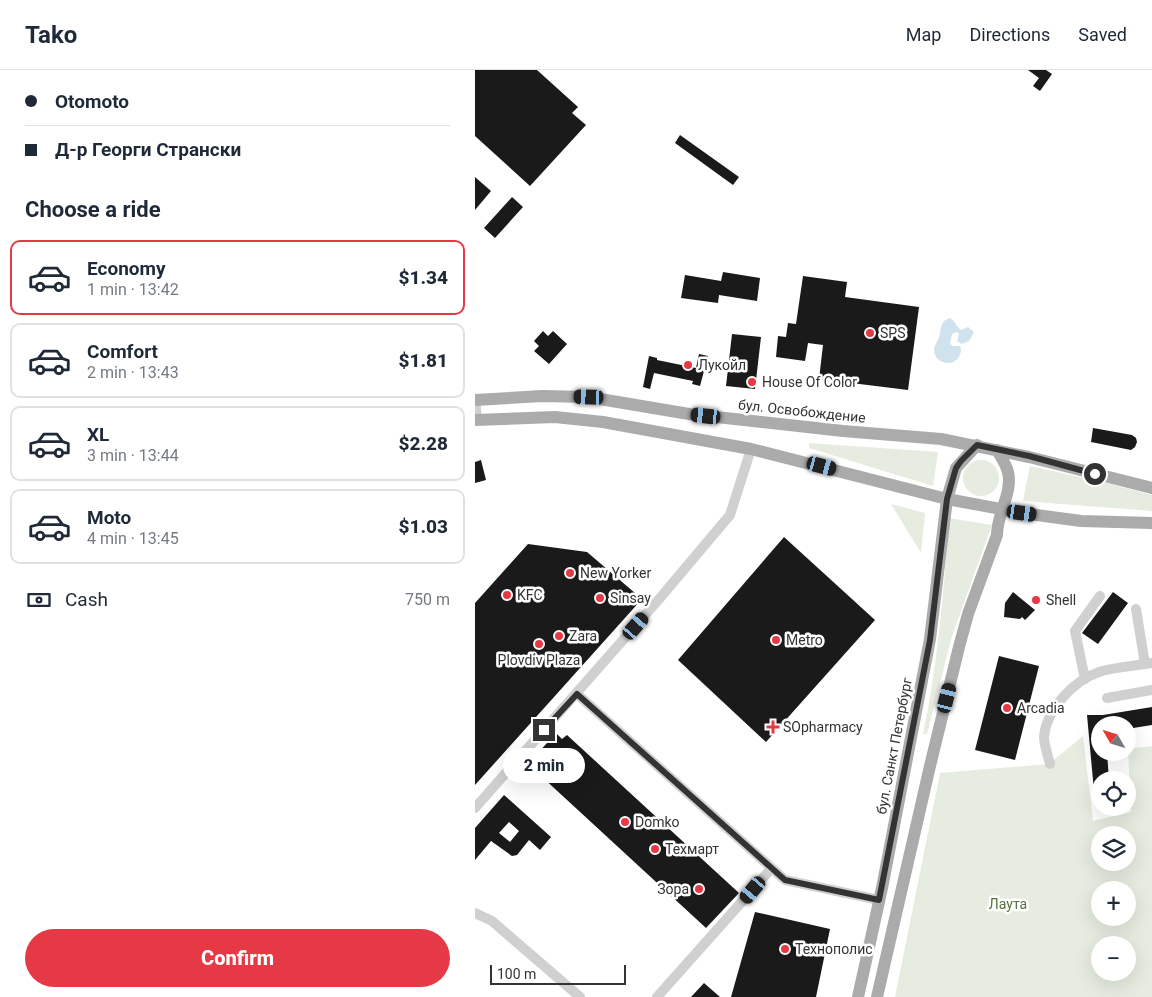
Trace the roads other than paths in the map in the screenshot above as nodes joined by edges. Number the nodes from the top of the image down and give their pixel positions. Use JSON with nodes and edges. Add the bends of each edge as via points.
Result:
{"nodes":[{"id":1,"x":475,"y":400,"type":"edge"},
{"id":2,"x":476,"y":420,"type":"edge"},
{"id":3,"x":977,"y":445,"type":"junction"},
{"id":4,"x":751,"y":448,"type":"junction"},
{"id":5,"x":997,"y":450,"type":"junction"},
{"id":6,"x":1152,"y":488,"type":"edge"},
{"id":7,"x":947,"y":499,"type":"junction"},
{"id":8,"x":1002,"y":509,"type":"junction"},
{"id":9,"x":1152,"y":523,"type":"edge"},
{"id":10,"x":1100,"y":596,"type":"dead end"},
{"id":11,"x":1136,"y":609,"type":"dead end"},
{"id":12,"x":1149,"y":664,"type":"edge"},
{"id":13,"x":1085,"y":679,"type":"junction"},
{"id":14,"x":1152,"y":690,"type":"edge"},
{"id":15,"x":577,"y":694,"type":"junction"},
{"id":16,"x":1107,"y":698,"type":"dead end"},
{"id":17,"x":1049,"y":764,"type":"dead end"},
{"id":18,"x":475,"y":808,"type":"edge"},
{"id":19,"x":771,"y":869,"type":"junction"},
{"id":20,"x":879,"y":900,"type":"junction"},
{"id":21,"x":475,"y":912,"type":"edge"},
{"id":22,"x":580,"y":997,"type":"edge"},
{"id":23,"x":657,"y":997,"type":"edge"},
{"id":24,"x":858,"y":997,"type":"edge"},
{"id":25,"x":877,"y":997,"type":"edge"}],
"edges":[{"from":1,"to":2,"type":"street"},
{"from":1,"to":3,"type":"main road","name":"бул. Освобождение","via":[[589,397],[689,414]]},
{"from":2,"to":4,"type":"main road","via":[[555,417],[603,422]]},
{"from":3,"to":5,"type":"main road","name":"бул. Освобождение"},
{"from":3,"to":7,"type":"main road","name":"бул. Санкт Петербург","via":[[956,468]]},
{"from":4,"to":7,"type":"main road"},
{"from":4,"to":15,"type":"street","via":[[730,515]]},
{"from":5,"to":6,"type":"main road"},
{"from":5,"to":8,"type":"main road","via":[[1008,470],[1009,480]]},
{"from":7,"to":8,"type":"main road"},
{"from":7,"to":20,"type":"main road","name":"бул. Санкт Петербург","via":[[930,640]]},
{"from":8,"to":9,"type":"main road","via":[[1081,521]]},
{"from":8,"to":25,"type":"main road","via":[[997,535],[968,614],[957,656]]},
{"from":10,"to":13,"type":"street","via":[[1075,631]]},
{"from":11,"to":12,"type":"street"},
{"from":12,"to":13,"type":"street","via":[[1099,672]]},
{"from":13,"to":17,"type":"street","via":[[1061,698],[1049,717],[1044,738]]},
{"from":14,"to":16,"type":"street"},
{"from":15,"to":18,"type":"street"},
{"from":15,"to":19,"type":"street"},
{"from":19,"to":20,"type":"street","via":[[785,880]]},
{"from":19,"to":23,"type":"street"},
{"from":20,"to":24,"type":"main road","name":"бул. Санкт Петербург"},
{"from":21,"to":22,"type":"street","via":[[492,921]]}]}
